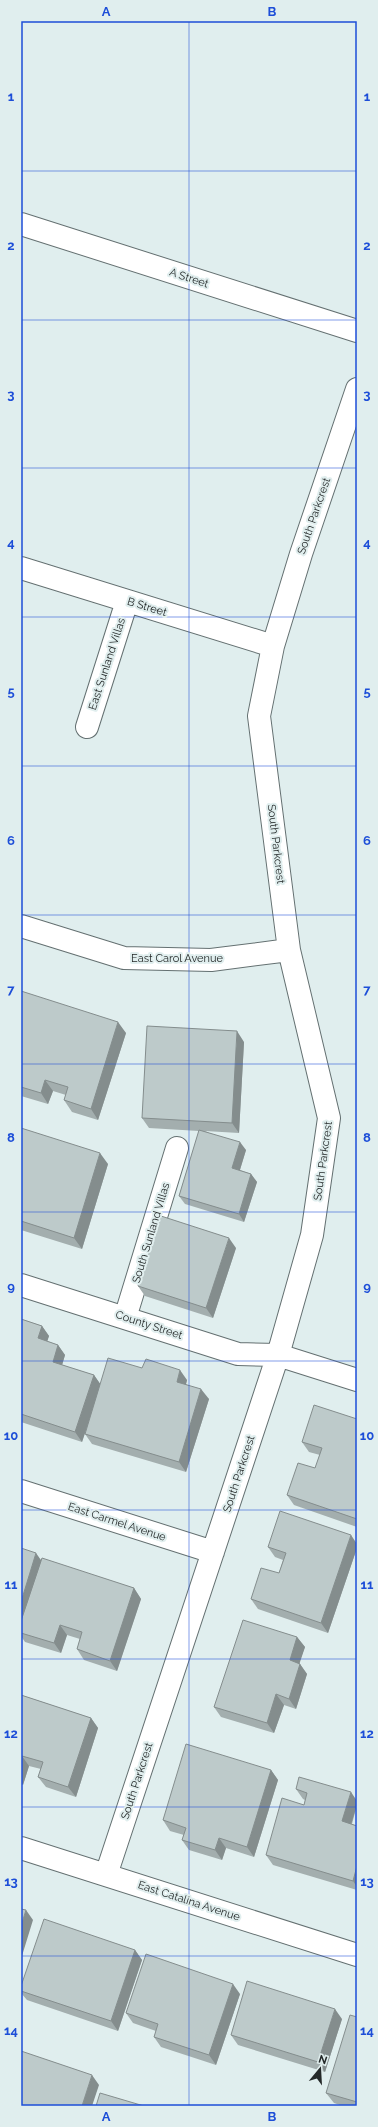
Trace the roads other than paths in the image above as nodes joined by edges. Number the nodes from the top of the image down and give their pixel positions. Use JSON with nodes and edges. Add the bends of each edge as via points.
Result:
{"nodes":[{"id":1,"x":21,"y":224,"type":"edge"},
{"id":2,"x":357,"y":331,"type":"edge"},
{"id":3,"x":357,"y":389,"type":"edge"},
{"id":4,"x":21,"y":568,"type":"edge"},
{"id":5,"x":127,"y":601,"type":"junction"},
{"id":6,"x":273,"y":646,"type":"junction"},
{"id":7,"x":87,"y":727,"type":"dead end"},
{"id":8,"x":21,"y":926,"type":"edge"},
{"id":9,"x":289,"y":950,"type":"junction"},
{"id":10,"x":177,"y":1148,"type":"dead end"},
{"id":11,"x":21,"y":1285,"type":"edge"},
{"id":12,"x":125,"y":1318,"type":"junction"},
{"id":13,"x":278,"y":1355,"type":"junction"},
{"id":14,"x":357,"y":1380,"type":"edge"},
{"id":15,"x":21,"y":1491,"type":"edge"},
{"id":16,"x":213,"y":1552,"type":"junction"},
{"id":17,"x":21,"y":1848,"type":"edge"},
{"id":18,"x":106,"y":1875,"type":"junction"},
{"id":19,"x":357,"y":1955,"type":"edge"}],
"edges":[{"from":1,"to":2,"type":"street","name":"A Street"},
{"from":3,"to":6,"type":"street","name":"South Parkcrest"},
{"from":4,"to":5,"type":"street","name":"B Street"},
{"from":5,"to":6,"type":"street","name":"B Street"},
{"from":5,"to":7,"type":"street","name":"East Sunland Villas"},
{"from":6,"to":9,"type":"street","name":"South Parkcrest","via":[[259,716]]},
{"from":8,"to":9,"type":"street","name":"East Carol Avenue","via":[[124,958],[211,960]]},
{"from":9,"to":13,"type":"street","name":"South Parkcrest","via":[[329,1118],[312,1235]]},
{"from":10,"to":12,"type":"street","name":"South Sunland Villas"},
{"from":11,"to":12,"type":"street","name":"County Street"},
{"from":12,"to":13,"type":"street","name":"County Street","via":[[238,1354]]},
{"from":13,"to":14,"type":"street","name":"County Street"},
{"from":13,"to":16,"type":"street","name":"South Parkcrest"},
{"from":15,"to":16,"type":"street","name":"East Carmel Avenue"},
{"from":16,"to":18,"type":"street","name":"South Parkcrest"},
{"from":17,"to":18,"type":"street","name":"East Catalina Avenue"},
{"from":18,"to":19,"type":"street","name":"East Catalina Avenue"}]}
